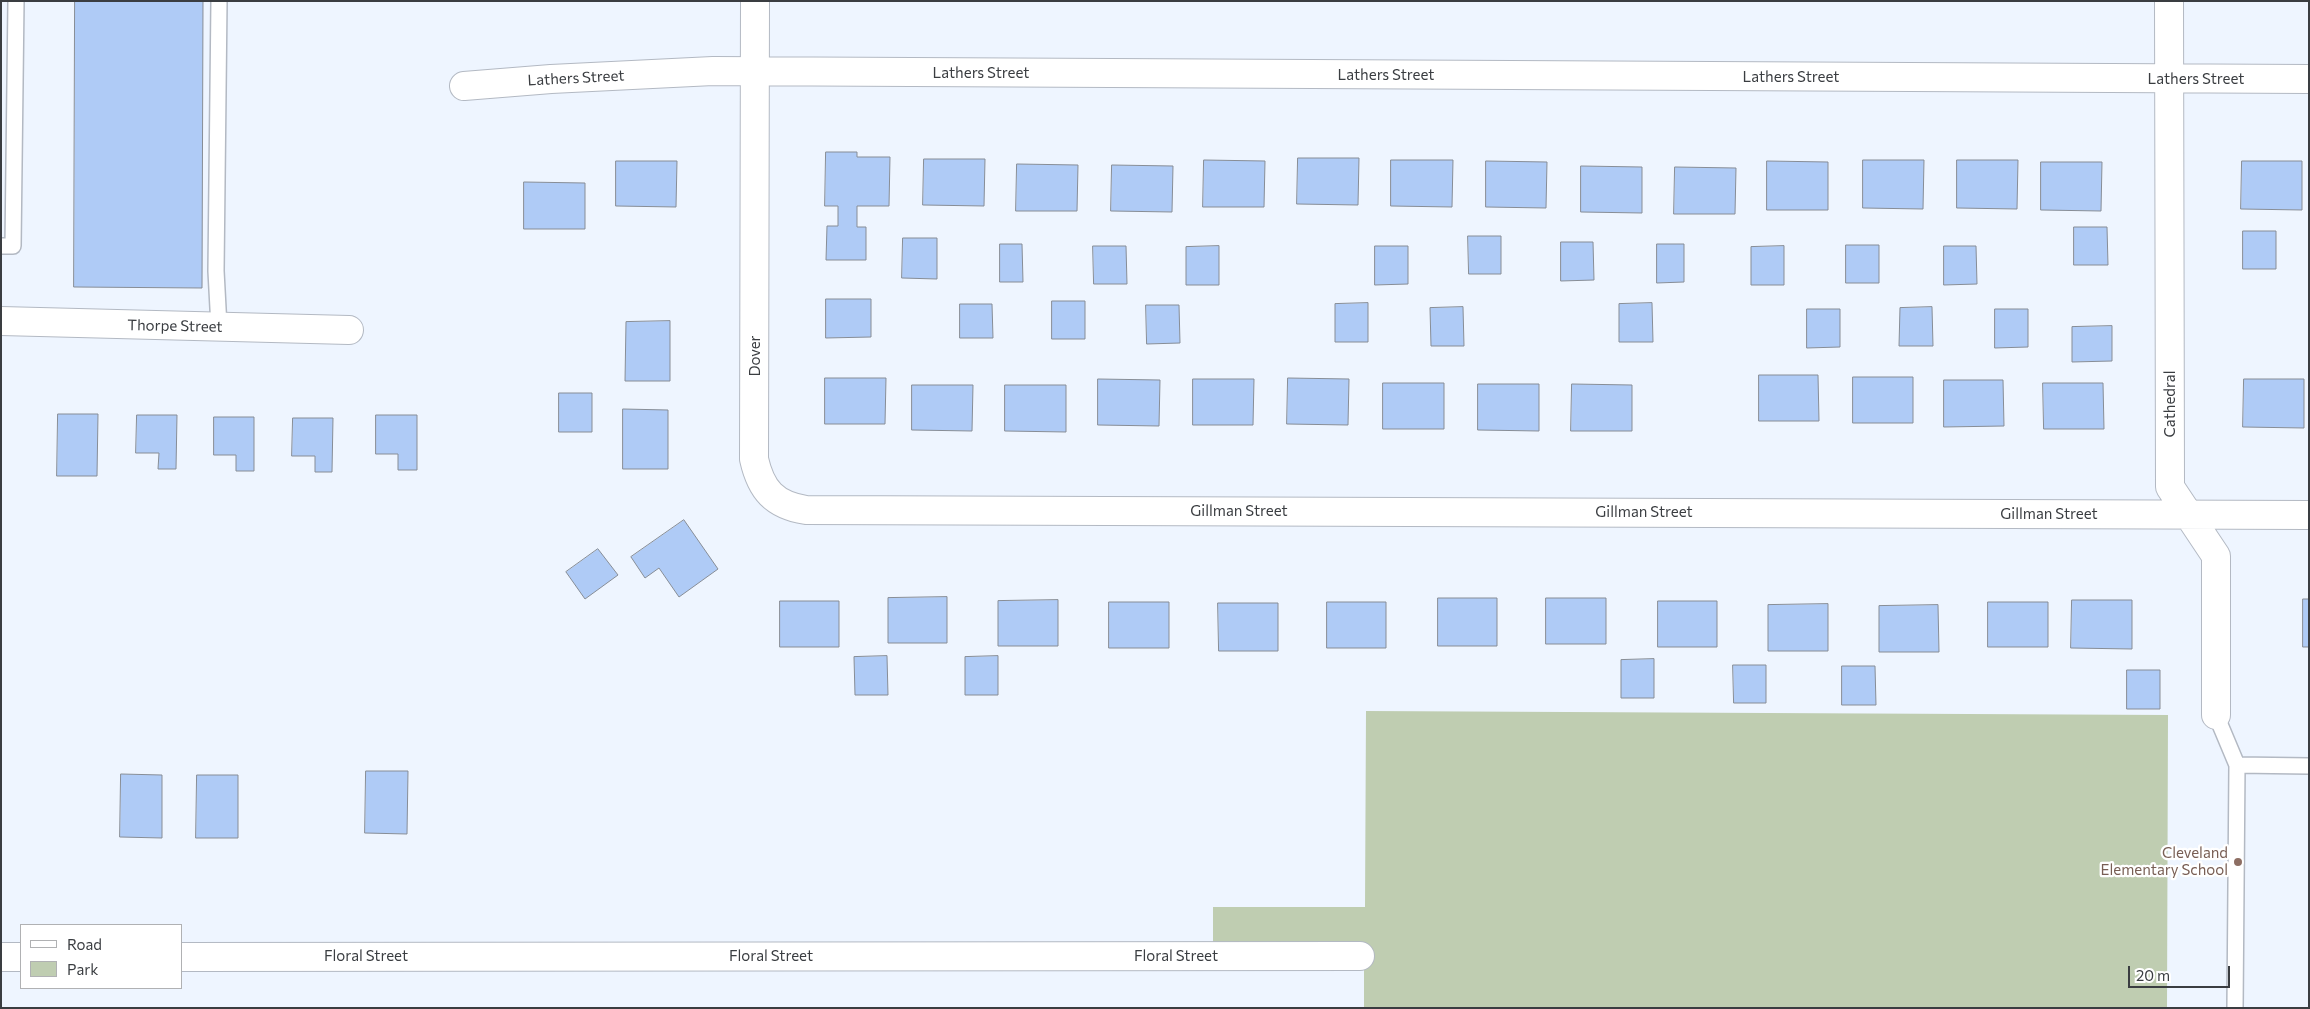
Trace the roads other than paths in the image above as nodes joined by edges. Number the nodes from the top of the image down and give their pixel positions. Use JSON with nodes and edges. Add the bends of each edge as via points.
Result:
{"nodes":[{"id":1,"x":16,"y":1,"type":"edge"},
{"id":2,"x":219,"y":1,"type":"edge"},
{"id":3,"x":755,"y":1,"type":"edge"},
{"id":4,"x":2169,"y":1,"type":"edge"},
{"id":5,"x":755,"y":72,"type":"junction"},
{"id":6,"x":2169,"y":79,"type":"junction"},
{"id":7,"x":2309,"y":79,"type":"edge"},
{"id":8,"x":464,"y":86,"type":"dead end"},
{"id":9,"x":1,"y":246,"type":"edge"},
{"id":10,"x":1,"y":321,"type":"edge"},
{"id":11,"x":218,"y":327,"type":"junction"},
{"id":12,"x":349,"y":330,"type":"dead end"},
{"id":13,"x":978,"y":510,"type":"joint"},
{"id":14,"x":2190,"y":514,"type":"junction"},
{"id":15,"x":2309,"y":515,"type":"edge"},
{"id":16,"x":2216,"y":715,"type":"joint"},
{"id":17,"x":2237,"y":766,"type":"junction"},
{"id":18,"x":2309,"y":766,"type":"edge"},
{"id":19,"x":1360,"y":956,"type":"dead end"},
{"id":20,"x":1,"y":957,"type":"edge"},
{"id":21,"x":20,"y":957,"type":"edge"},
{"id":22,"x":182,"y":957,"type":"edge"},
{"id":23,"x":2235,"y":1008,"type":"edge"}],
"edges":[{"from":1,"to":9,"type":"lane","via":[[13,246]]},
{"from":2,"to":11,"type":"lane"},
{"from":3,"to":5,"type":"street","name":"Dover"},
{"from":4,"to":6,"type":"street","name":"Cathedral"},
{"from":5,"to":6,"type":"street","name":"Lathers Street"},
{"from":5,"to":8,"type":"street","name":"Lathers Street","via":[[561,78]]},
{"from":5,"to":13,"type":"street","name":"Dover","via":[[754,459],[757,473],[766,490],[792,508]]},
{"from":6,"to":7,"type":"street","name":"Lathers Street"},
{"from":6,"to":14,"type":"street","name":"Cathedral","via":[[2170,487]]},
{"from":10,"to":11,"type":"street","name":"Thorpe Street"},
{"from":11,"to":12,"type":"street","name":"Thorpe Street"},
{"from":13,"to":14,"type":"street","name":"Gillman Street"},
{"from":14,"to":15,"type":"street","name":"Gillman Street"},
{"from":14,"to":16,"type":"street","name":"Cathedral","via":[[2216,556]]},
{"from":16,"to":17,"type":"lane"},
{"from":17,"to":18,"type":"lane"},
{"from":17,"to":23,"type":"lane"},
{"from":19,"to":22,"type":"street","name":"Floral Street"},
{"from":20,"to":21,"type":"street"}]}
